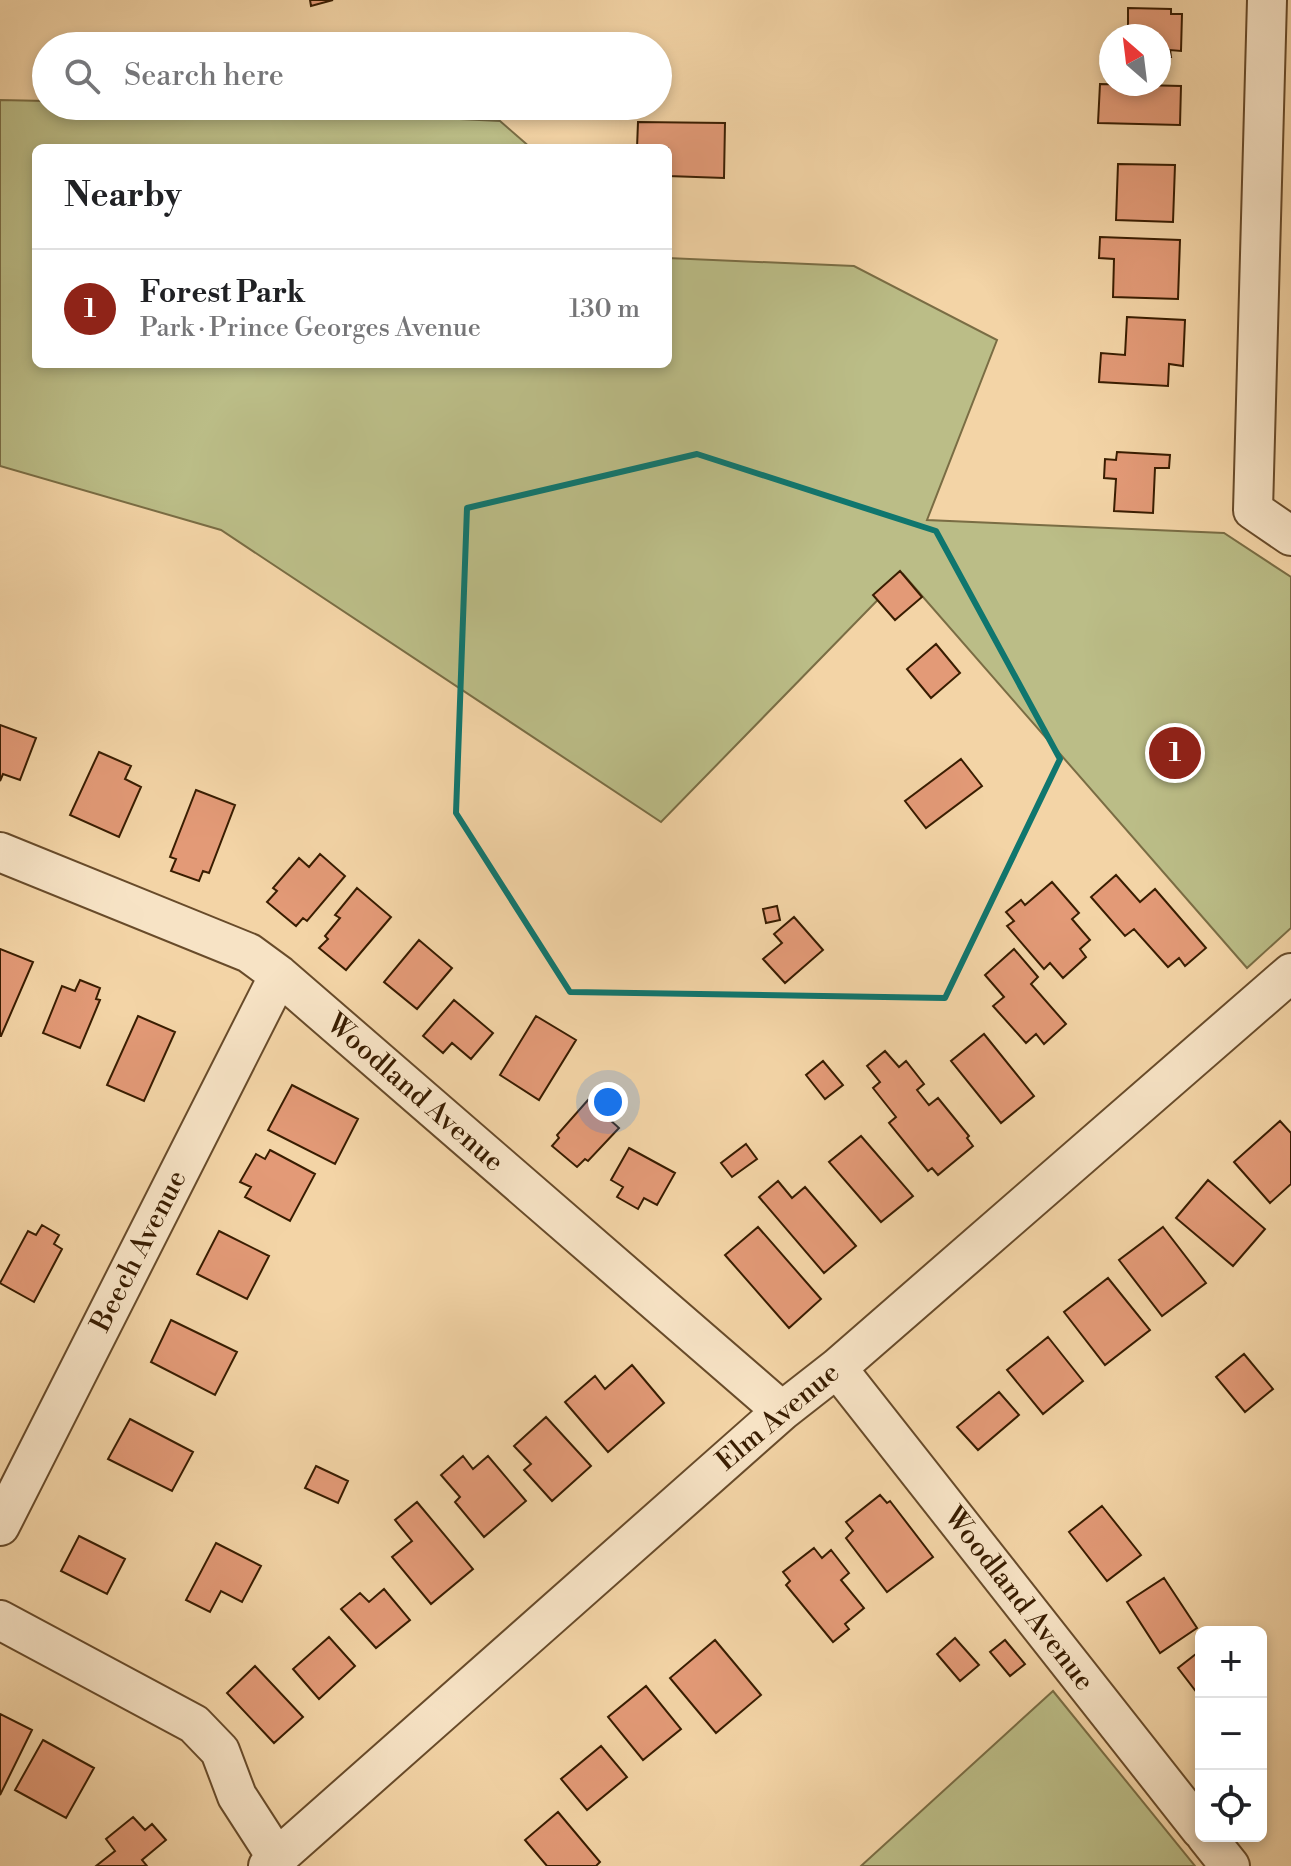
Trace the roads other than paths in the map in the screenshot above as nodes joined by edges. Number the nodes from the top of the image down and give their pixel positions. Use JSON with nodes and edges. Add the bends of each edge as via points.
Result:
{"nodes":[{"id":1,"x":1267,"y":0,"type":"edge"},
{"id":2,"x":1291,"y":536,"type":"edge"},
{"id":3,"x":0,"y":852,"type":"edge"},
{"id":4,"x":1291,"y":973,"type":"edge"},
{"id":5,"x":279,"y":975,"type":"junction"},
{"id":6,"x":837,"y":1368,"type":"junction"},
{"id":7,"x":782,"y":1411,"type":"junction"},
{"id":8,"x":0,"y":1526,"type":"edge"},
{"id":9,"x":0,"y":1620,"type":"edge"},
{"id":10,"x":1195,"y":1822,"type":"edge"},
{"id":11,"x":1211,"y":1842,"type":"edge"},
{"id":12,"x":272,"y":1862,"type":"edge"},
{"id":13,"x":1230,"y":1866,"type":"edge"}],
"edges":[{"from":1,"to":2,"type":"street","via":[[1253,510]]},
{"from":3,"to":5,"type":"street","name":"Woodland Avenue","via":[[249,953]]},
{"from":4,"to":6,"type":"street","name":"Elm Avenue"},
{"from":5,"to":7,"type":"street","name":"Woodland Avenue"},
{"from":5,"to":8,"type":"street","name":"Beech Avenue"},
{"from":6,"to":7,"type":"street","name":"Elm Avenue"},
{"from":6,"to":10,"type":"street","name":"Woodland Avenue"},
{"from":7,"to":12,"type":"street","name":"Elm Avenue"},
{"from":9,"to":12,"type":"street","via":[[194,1724],[220,1751]]},
{"from":11,"to":13,"type":"street"}]}
